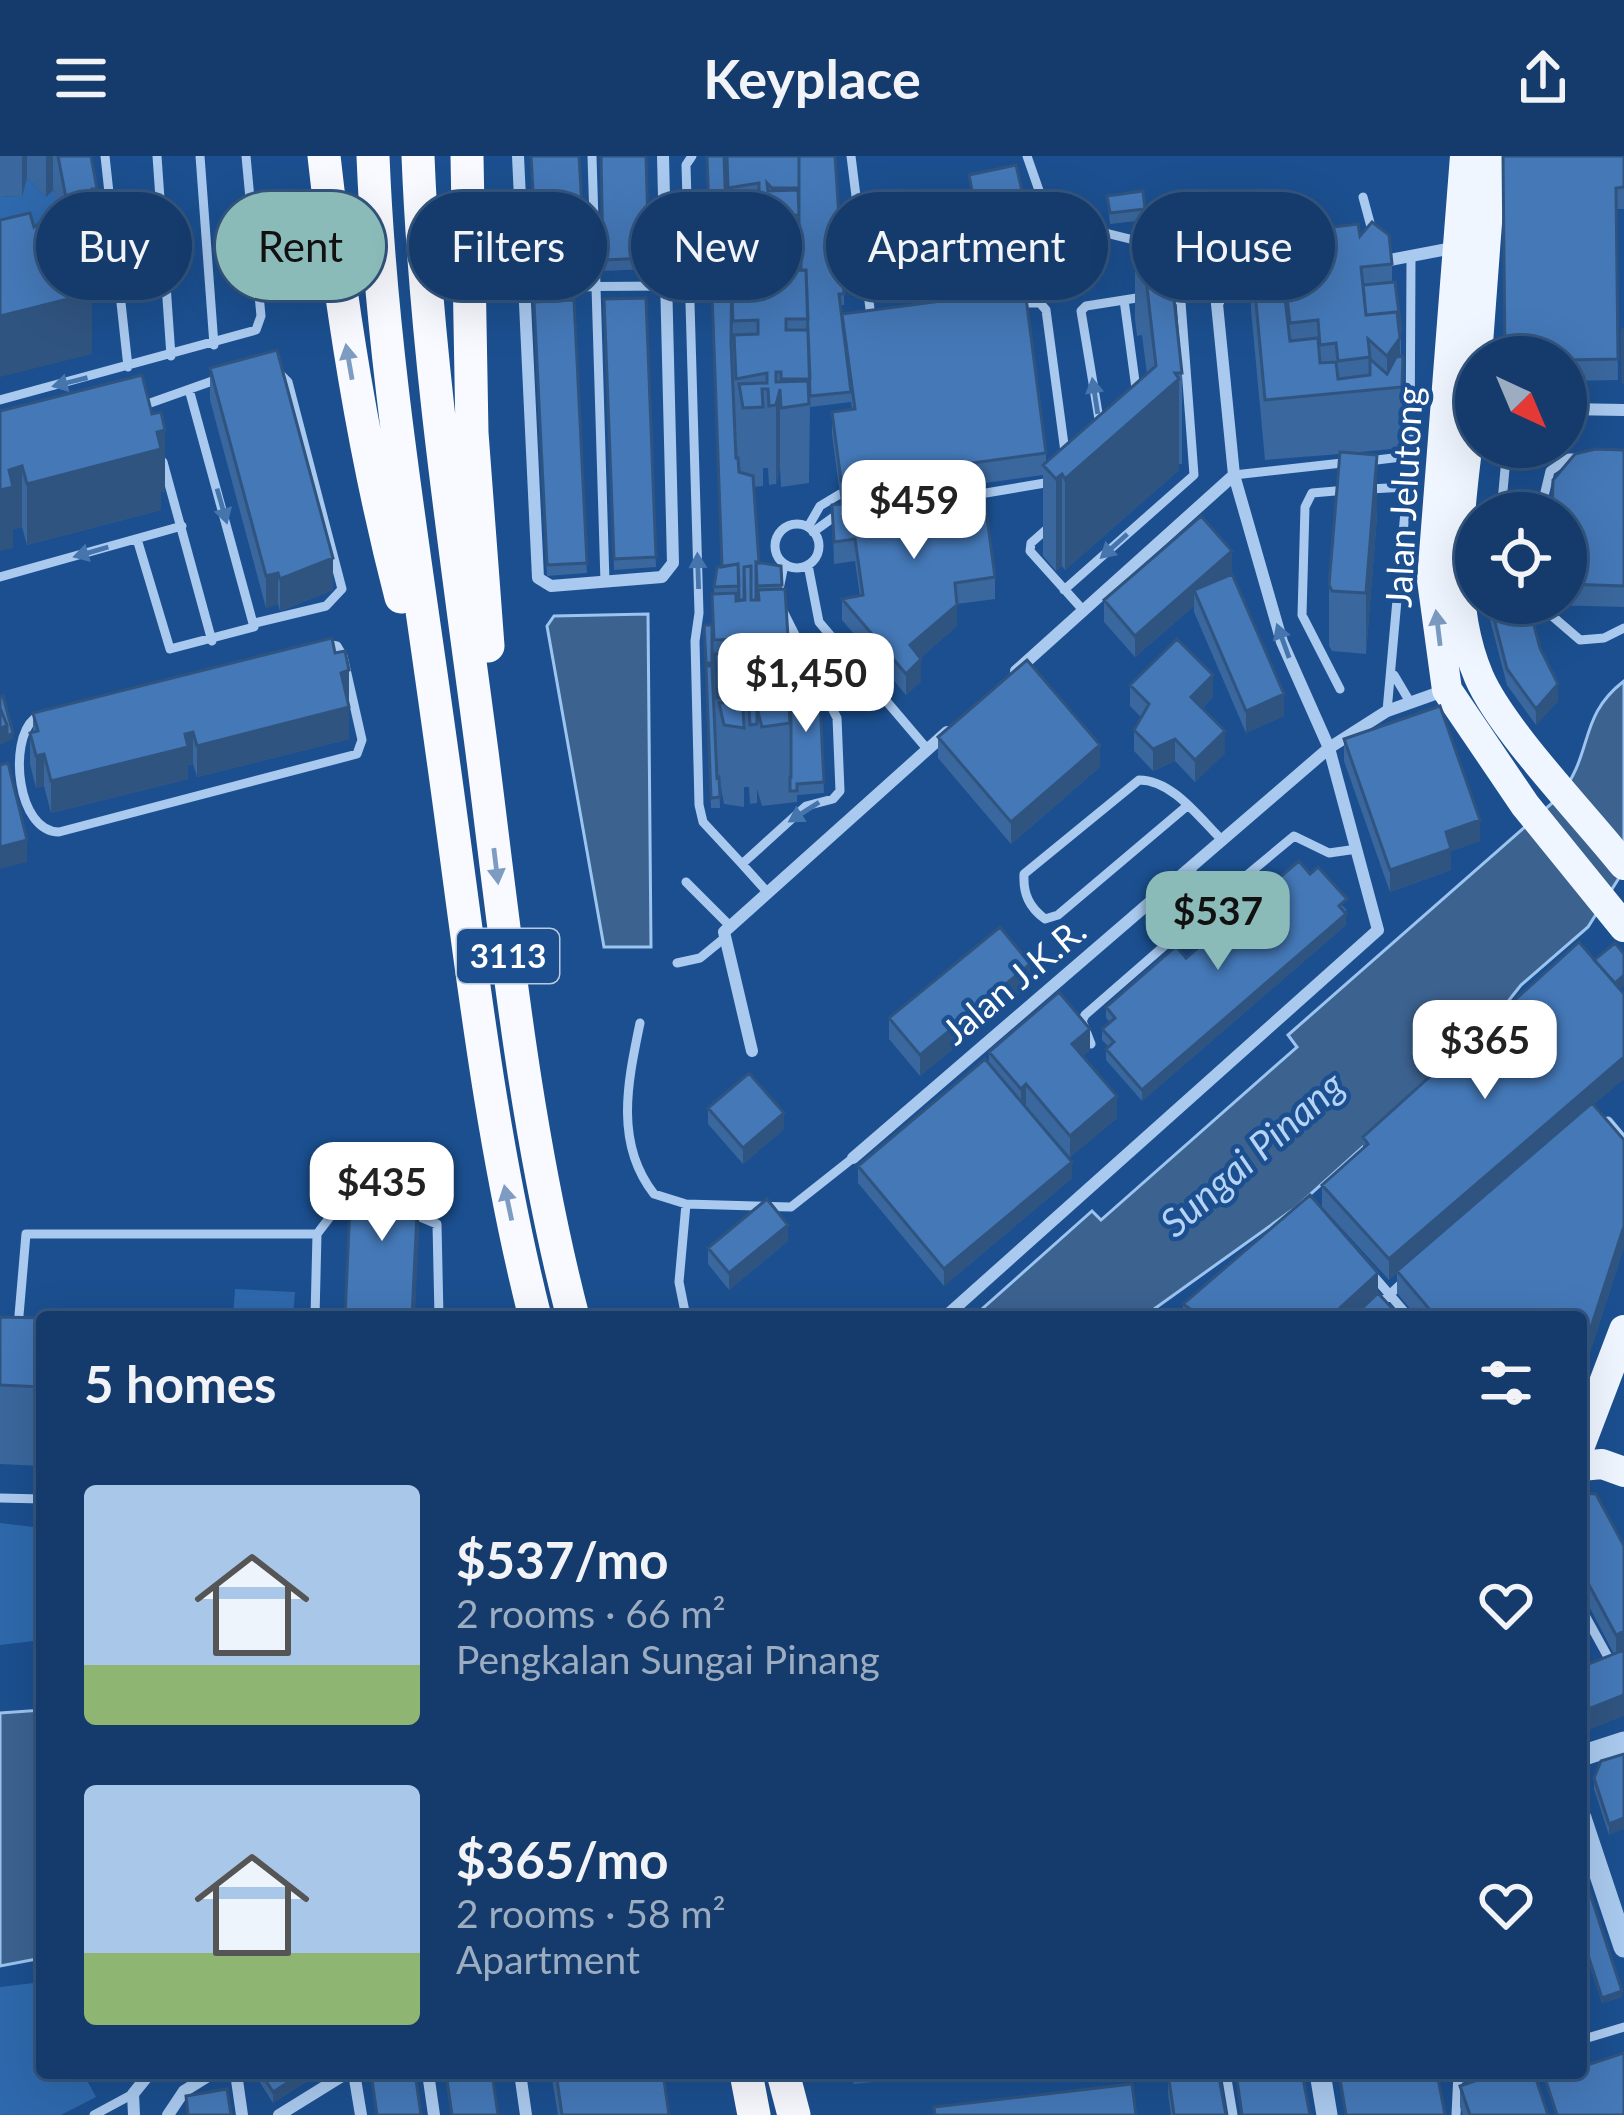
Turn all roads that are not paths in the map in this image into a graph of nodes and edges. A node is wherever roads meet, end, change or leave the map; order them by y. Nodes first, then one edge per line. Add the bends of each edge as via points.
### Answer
1 (105, 156) edge
2 (157, 156) edge
3 (200, 156) edge
4 (246, 156) edge
5 (324, 156) edge
6 (373, 156) edge
7 (418, 156) edge
8 (467, 156) edge
9 (518, 156) edge
10 (592, 156) edge
11 (663, 156) edge
12 (692, 156) edge
13 (851, 156) edge
14 (1027, 156) edge
15 (1465, 156) edge
16 (1492, 156) edge
17 (520, 192) edge
18 (592, 192) edge
19 (664, 192) edge
20 (1363, 197) dead end
21 (1132, 238) edge
22 (1457, 244) junction
23 (1411, 259) junction
24 (1381, 262) junction
25 (1358, 265) edge
26 (525, 300) edge
27 (593, 300) edge
28 (667, 300) edge
29 (1124, 300) junction
30 (1219, 300) edge
31 (1007, 305) edge
32 (879, 319) edge
33 (1479, 336) edge
34 (214, 345) junction
35 (171, 356) junction
36 (128, 367) junction
37 (260, 368) edge
38 (241, 373) edge
39 (190, 393) junction
40 (0, 400) edge
41 (146, 405) junction
42 (1587, 409) edge
43 (1624, 410) edge
44 (125, 411) edge
45 (1140, 415) edge
46 (152, 425) edge
47 (1100, 428) edge
48 (158, 446) edge
49 (1410, 456) junction
50 (1606, 459) edge
51 (1470, 468) edge
52 (1234, 476) junction
53 (1406, 487) junction
54 (1543, 492) edge
55 (840, 494) edge
56 (952, 498) edge
57 (859, 511) edge
58 (1062, 516) edge
59 (182, 526) junction
60 (811, 530) junction
61 (137, 539) junction
62 (784, 565) junction
63 (808, 565) junction
64 (0, 577) edge
65 (605, 581) junction
66 (1064, 590) junction
67 (1083, 610) junction
68 (255, 623) junction
69 (1561, 624) edge
70 (1624, 628) edge
71 (212, 641) junction
72 (1392, 664) junction
73 (997, 688) edge
74 (1340, 688) dead end
75 (1448, 690) junction
76 (1410, 702) junction
77 (1387, 711) junction
78 (962, 719) edge
79 (1329, 748) junction
80 (482, 750) junction
81 (928, 750) junction
82 (443, 756) junction
83 (18, 770) junction
84 (0, 775) edge
85 (1187, 806) junction
86 (1222, 841) junction
87 (1357, 849) junction
88 (742, 864) junction
89 (1624, 866) edge
90 (1190, 870) junction
91 (686, 882) dead end
92 (767, 893) junction
93 (1217, 900) junction
94 (730, 926) junction
95 (1623, 926) edge
96 (722, 940) junction
97 (677, 963) dead end
98 (640, 1023) dead end
99 (1091, 1044) edge
100 (752, 1051) dead end
101 (1596, 1116) edge
102 (1624, 1140) edge
103 (853, 1158) joint
104 (686, 1204) junction
105 (368, 1210) edge
106 (406, 1214) edge
107 (317, 1234) junction
108 (1361, 1263) edge
109 (1408, 1279) edge
110 (1390, 1294) junction
111 (315, 1311) edge
112 (439, 1311) edge
113 (534, 1311) edge
114 (572, 1311) edge
115 (685, 1311) edge
116 (952, 1311) edge
117 (1372, 1311) edge
118 (1404, 1311) edge
119 (1624, 1330) edge
120 (16, 1346) edge
121 (1587, 1427) edge
122 (1587, 1465) edge
123 (1624, 1472) edge
124 (0, 1498) edge
125 (36, 1499) edge
126 (1587, 1623) edge
127 (1608, 1662) junction
128 (1624, 1662) edge
129 (1598, 1670) edge
130 (1624, 1742) edge
131 (1587, 1754) edge
132 (1587, 1832) edge
133 (1616, 1899) edge
134 (1624, 1947) edge
135 (1624, 2027) edge
136 (1587, 2039) edge
137 (145, 2079) edge
138 (203, 2079) edge
139 (237, 2079) edge
140 (340, 2079) edge
141 (352, 2079) edge
142 (429, 2079) edge
143 (521, 2079) edge
144 (747, 2079) edge
145 (785, 2079) edge
146 (1227, 2079) edge
147 (1321, 2079) edge
148 (1458, 2079) edge
149 (134, 2094) junction
150 (94, 2115) edge
151 (134, 2115) edge
152 (168, 2115) edge
153 (242, 2115) edge
154 (279, 2115) edge
155 (361, 2115) edge
156 (434, 2115) edge
157 (526, 2115) edge
158 (754, 2115) edge
159 (794, 2115) edge
160 (1233, 2115) edge
161 (1328, 2115) edge
162 (1456, 2115) edge

1 - 36 lane
2 - 35 lane
3 - 34 lane
4 - 34 lane via 261,316 250,334
82 -> 5 highway via 370,478
6 - 82 highway, 3113 via 401,463
7 - 80 highway, 3113 via 441,455
8 - 80 highway via 472,433 489,662
9 - 17 street
10 - 18 lane
11 - 19 street
88 -> 12 lane via 703,822 698,805 686,165
13 - 32 lane via 867,311
14 - 21 lane via 1049,219
15 - 22 main road, Jalan Jelutong
16 - 33 main road
20 - 24 lane
22 - 23 street
75 -> 22 main road, Jalan Jelutong via 1432,580
23 - 24 street
23 - 49 lane
24 - 25 street
26 - 65 street via 538,578 551,586
27 - 65 lane
28 - 65 street via 673,563 662,577
29 - 45 lane
47 -> 29 lane via 1081,311
29 -> 66 lane via 1172,293 1181,302 1197,464
30 - 52 street
31 - 56 lane via 1035,302 1046,310 1065,466 1044,486
34 - 35 lane
35 - 36 lane
36 -> 40 lane
37 - 68 lane via 278,370 288,382 341,589 326,606
38 - 39 lane
39 - 41 lane
39 -> 68 lane
41 - 44 lane
41 - 46 lane
42 - 43 street
48 - 59 lane
49 - 52 lane
49 - 53 lane
50 - 54 lane via 1558,463
51 - 89 main road, Jalan Jelutong via 1460,606 1469,650 1493,703
52 - 67 street
79 -> 52 street via 1282,642
53 - 72 lane
53 - 74 lane via 1321,491 1307,500 1302,615
55 - 60 lane via 820,506
57 - 60 lane
58 - 66 lane via 1030,548
59 - 61 lane
59 - 71 lane
60 - 62 lane via 793,525 780,532 776,553
60 - 63 lane via 819,546
61 -> 64 lane
61 - 71 lane via 167,646
62 - 63 lane
62 -> 88 lane via 779,589 789,628 837,718 840,791 806,806
63 - 81 lane via 819,622
66 - 67 lane
67 - 73 street
68 - 71 lane
69 - 70 lane via 1580,640
72 - 76 lane
72 - 77 lane
75 - 76 street, Jalan J.K.R.
75 - 95 main road, Jalan Jelutong via 1525,805
76 - 77 street, Jalan J.K.R.
77 - 79 street, Jalan J.K.R.
78 - 81 street
79 - 86 street, Jalan J.K.R.
79 - 87 street
80 -> 114 highway, 3113 via 537,1162
81 - 92 street
113 -> 82 highway, 3113 via 495,1142
83 - 83 lane via 34,719 326,644 343,656 362,740 347,759 59,832 32,820
83 - 84 lane
85 - 85 lane via 1163,784 1139,779 1024,874 1033,910 1045,919 1058,915
85 - 86 lane
86 - 90 street, Jalan J.K.R.
87 - 93 lane via 1329,853 1294,836
87 - 116 street via 1379,922 1374,939
88 - 92 lane
90 - 93 lane
90 - 103 street, Jalan J.K.R.
91 - 94 lane
92 - 94 street
93 - 99 lane via 1085,1015
94 - 96 street
96 - 97 lane via 700,958
96 - 100 street
98 - 104 lane via 626,1090 628,1137 654,1194
101 - 102 lane
103 - 104 lane, Jalan J.K.R. via 800,1204
104 - 115 lane via 679,1282
105 - 107 lane via 333,1213
106 - 112 lane via 437,1224
107 - 111 lane
107 - 120 lane via 26,1234
108 - 110 lane
109 - 110 lane
110 - 117 lane
110 - 118 lane
119 - 121 main road
122 - 123 main road
124 - 125 lane
126 - 127 lane
127 - 128 lane
127 - 129 lane
130 - 131 street
132 - 133 street
133 - 134 street
135 - 136 lane
137 - 149 street
138 - 152 street
139 - 153 street
140 - 154 street
141 - 155 street
142 - 156 street
143 - 157 street
144 - 158 highway
145 - 159 highway
146 - 160 lane
147 - 161 street
148 - 162 lane
149 - 150 lane
149 - 151 street

